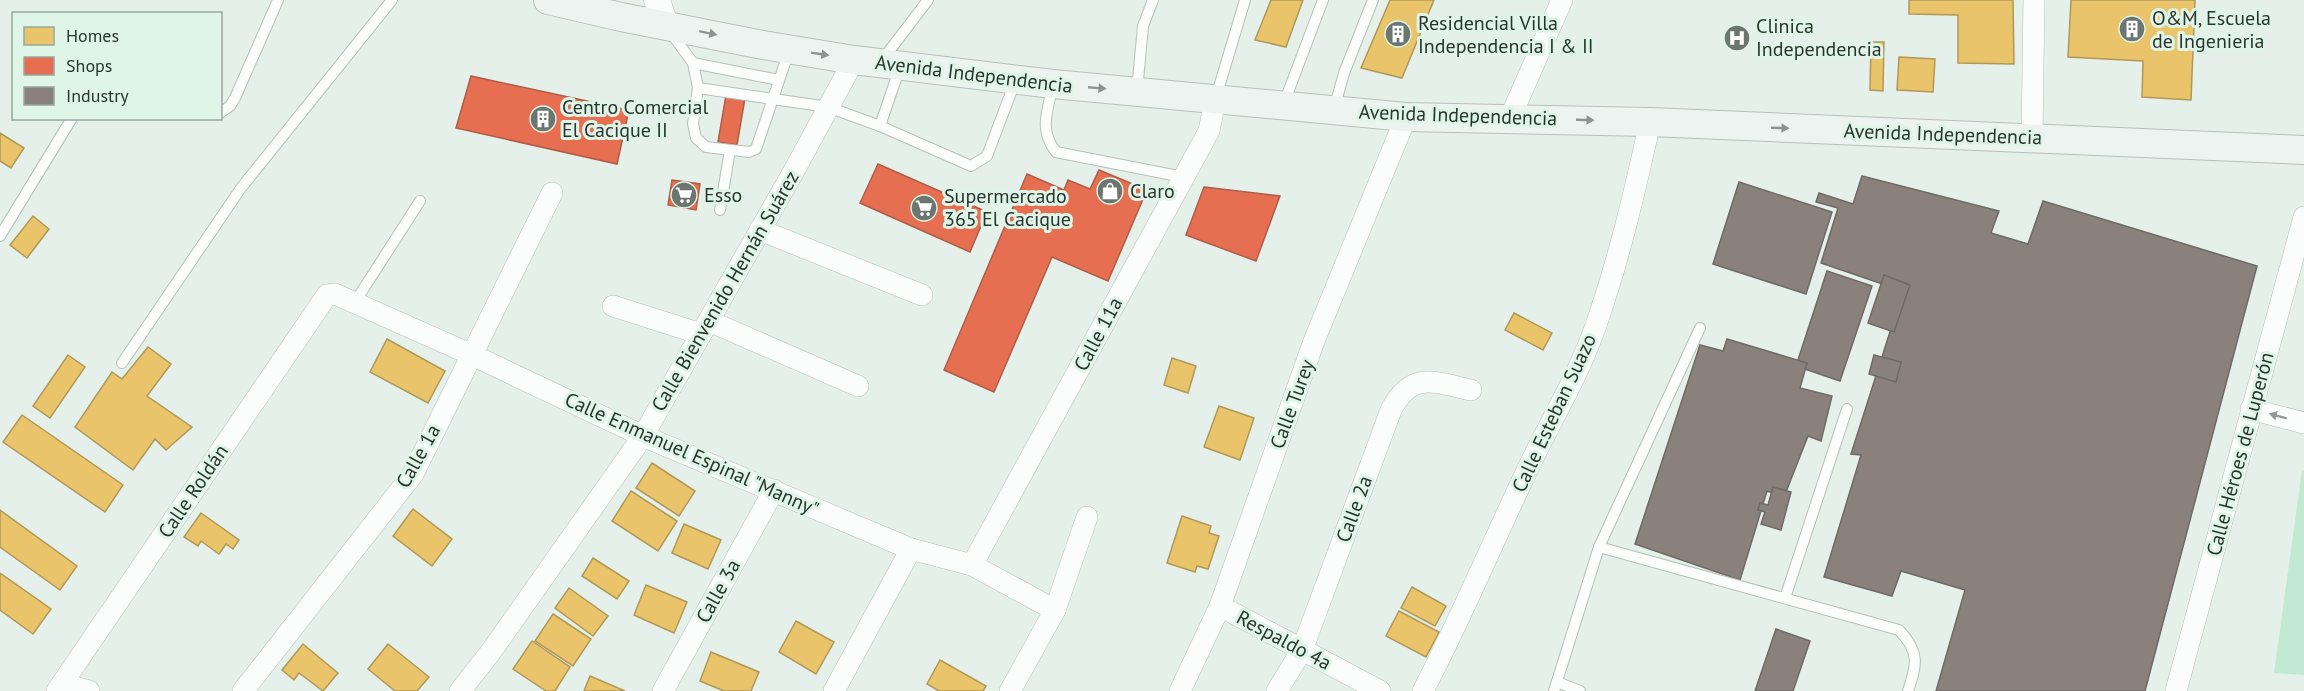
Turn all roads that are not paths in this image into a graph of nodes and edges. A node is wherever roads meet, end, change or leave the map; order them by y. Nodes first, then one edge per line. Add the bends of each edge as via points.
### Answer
1 (278, 0) edge
2 (392, 0) edge
3 (548, 0) edge
4 (928, 0) edge
5 (1153, 0) edge
6 (1245, 0) edge
7 (1323, 0) edge
8 (1373, 0) edge
9 (1562, 0) edge
10 (2034, 0) edge
11 (620, 8) edge
12 (661, 13) edge
13 (790, 49) junction
14 (693, 63) junction
15 (878, 63) junction
16 (1016, 78) junction
17 (779, 80) junction
18 (1053, 84) junction
19 (699, 88) junction
20 (1137, 92) junction
21 (773, 99) junction
22 (1215, 100) junction
23 (1283, 106) junction
24 (828, 107) junction
25 (1334, 109) junction
26 (222, 111) edge
27 (1406, 117) junction
28 (1510, 118) junction
29 (71, 120) edge
30 (1650, 122) junction
31 (880, 126) junction
32 (2032, 138) junction
33 (730, 150) junction
34 (2304, 150) edge
35 (1183, 177) junction
36 (552, 193) dead end
37 (420, 201) dead end
38 (720, 210) dead end
39 (2304, 217) edge
40 (760, 230) junction
41 (0, 236) edge
42 (331, 294) joint
43 (922, 295) dead end
44 (355, 302) junction
45 (613, 306) dead end
46 (705, 328) junction
47 (1700, 328) dead end
48 (470, 354) junction
49 (122, 363) dead end
50 (858, 386) dead end
51 (1471, 390) dead end
52 (1847, 409) dead end
53 (2251, 409) junction
54 (2304, 423) edge
55 (643, 436) junction
56 (774, 490) junction
57 (1087, 517) dead end
58 (1599, 547) junction
59 (911, 549) junction
60 (972, 565) junction
61 (1785, 598) junction
62 (1220, 606) junction
63 (1055, 610) junction
64 (1302, 650) junction
65 (1556, 687) edge
66 (59, 688) edge
67 (89, 691) edge
68 (243, 691) edge
69 (460, 691) edge
70 (663, 691) edge
71 (834, 691) edge
72 (1010, 691) edge
73 (1180, 691) edge
74 (1276, 691) edge
75 (1380, 691) edge
76 (1423, 691) edge
77 (1580, 691) edge
78 (1908, 691) edge
79 (2176, 691) edge

1 - 26 lane via 235,98
2 - 49 lane via 241,188
3 - 11 main road, Avenida Independencia
4 - 15 lane
5 - 20 lane via 1143,26
6 - 22 lane
7 - 23 lane
8 - 25 lane
9 - 28 street
10 - 32 street
11 - 12 main road, Avenida Independencia
12 -> 13 main road, Avenida Independencia
12 - 14 lane
13 -> 15 main road, Avenida Independencia
13 - 17 lane
14 - 17 lane
14 - 19 lane
15 - 16 main road, Avenida Independencia
15 - 24 street, Calle Bienvenido Hernán Suárez
15 - 31 lane
16 - 18 main road, Avenida Independencia
16 - 31 lane via 987,156 971,166
17 - 21 lane
18 -> 20 main road, Avenida Independencia
18 - 35 lane via 1044,129 1056,152
19 - 21 lane
19 - 33 lane via 693,124 696,138 706,147
20 - 22 main road, Avenida Independencia
21 - 24 lane
21 - 33 lane via 756,149
22 - 23 main road, Avenida Independencia
22 - 35 street, Calle 11a via 1209,131
23 - 25 main road, Avenida Independencia
24 - 31 lane
24 - 40 street, Calle Bienvenido Hernán Suárez
25 - 27 main road, Avenida Independencia
27 - 28 main road, Avenida Independencia
27 - 62 street, Calle Turey via 1314,341
28 -> 30 main road, Avenida Independencia
29 - 41 lane
30 -> 32 main road, Avenida Independencia
30 - 76 street, Calle Esteban Suazo via 1619,251 1596,326 1573,383
32 - 34 main road, Avenida Independencia
33 - 38 lane
35 - 60 street, Calle 11a
36 - 48 street, Calle 1a
37 - 44 lane
39 - 53 street, Calle Héroes de Luperón
40 - 43 street
40 - 46 street, Calle Bienvenido Hernán Suárez
42 - 44 street, Calle Enmanuel Espinal "Manny"
42 - 66 street, Calle Roldán
44 - 48 street, Calle Enmanuel Espinal "Manny"
45 - 46 street
46 - 50 street
46 - 55 street, Calle Bienvenido Hernán Suárez
47 - 58 lane
48 - 55 street, Calle Enmanuel Espinal "Manny"
48 - 68 street, Calle 1a via 413,474
51 - 64 street, Calle 2a via 1426,381 1406,388 1397,398
52 - 61 lane
54 -> 53 street
53 - 79 street, Calle Héroes de Luperón
55 - 56 street, Calle Enmanuel Espinal "Manny"
55 - 69 street, Calle Bienvenido Hernán Suárez
56 - 59 street, Calle Enmanuel Espinal "Manny"
56 - 70 street, Calle 3a
57 - 63 street
58 - 61 lane
58 - 65 lane
59 - 60 street, Calle Enmanuel Espinal "Manny"
59 - 71 street
60 - 63 street, Calle Enmanuel Espinal "Manny"
61 - 78 lane via 1899,630 1910,642 1916,659
62 - 64 street, Respaldo 4a
62 - 73 street, Calle Turey
63 - 72 street
64 - 74 street, Calle 2a
64 - 75 street, Respaldo 4a
65 - 77 lane
66 - 67 street

